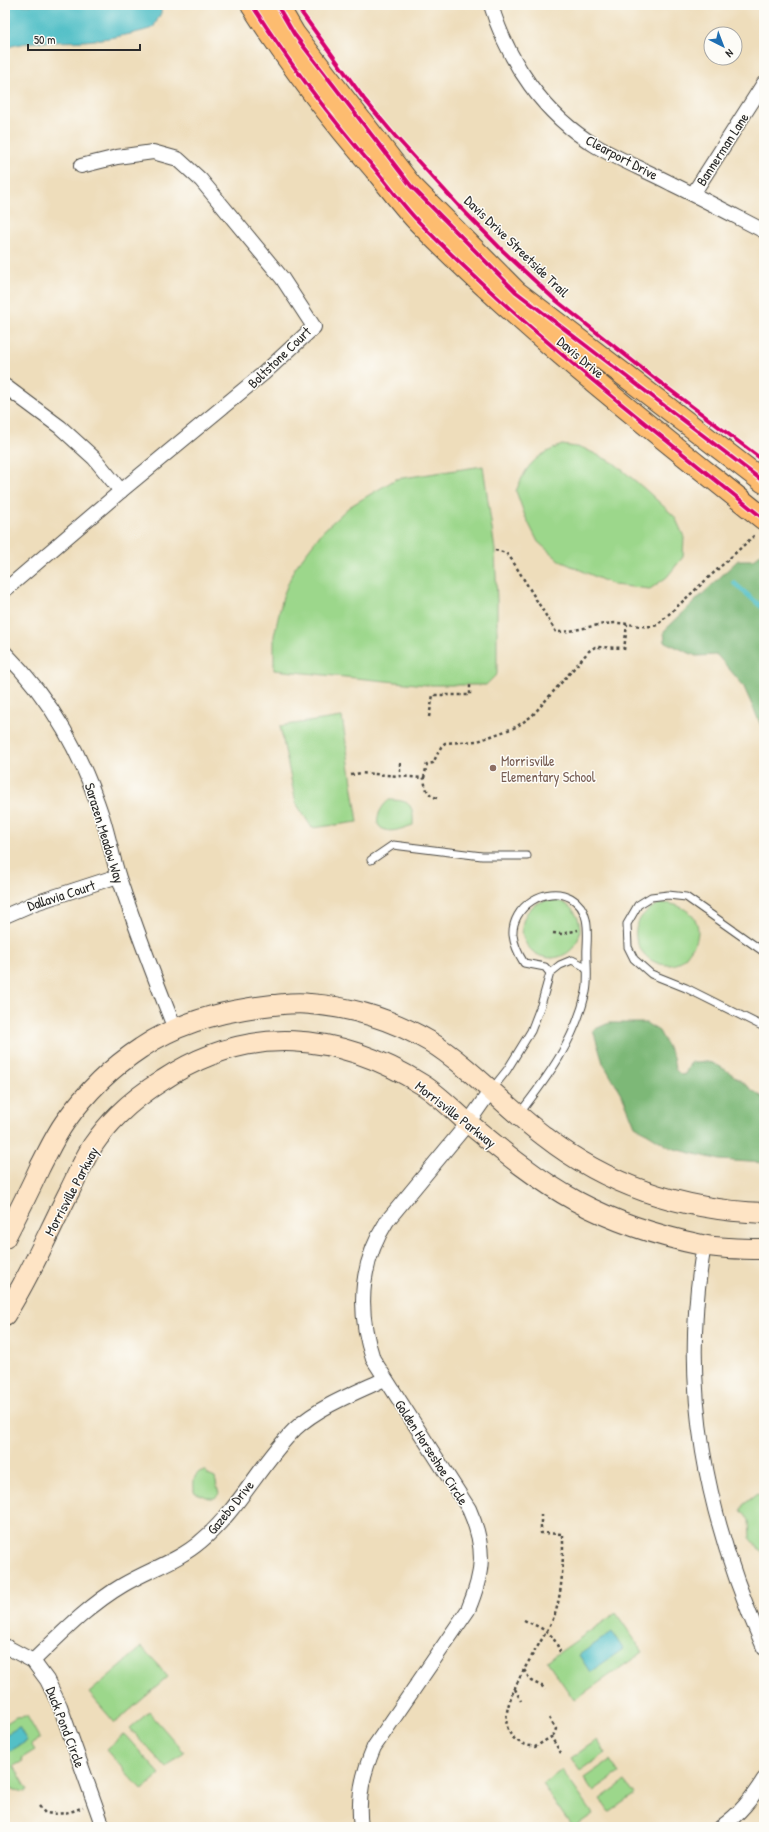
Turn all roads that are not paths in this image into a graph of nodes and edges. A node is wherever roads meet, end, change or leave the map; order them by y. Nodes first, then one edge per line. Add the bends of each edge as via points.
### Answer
1 (252, 5) edge
2 (277, 5) edge
3 (491, 5) edge
4 (764, 83) edge
5 (82, 166) dead end
6 (693, 194) junction
7 (764, 231) edge
8 (5, 386) edge
9 (764, 482) edge
10 (121, 491) junction
11 (762, 524) edge
12 (5, 590) edge
13 (5, 654) edge
14 (527, 856) dead end
15 (371, 860) dead end
16 (118, 876) junction
17 (5, 916) edge
18 (764, 952) edge
19 (586, 969) junction
20 (550, 972) junction
21 (764, 1027) edge
22 (175, 1029) junction
23 (491, 1090) junction
24 (519, 1114) junction
25 (468, 1123) junction
26 (764, 1213) edge
27 (5, 1238) edge
28 (704, 1245) junction
29 (764, 1249) edge
30 (5, 1315) edge
31 (385, 1379) junction
32 (5, 1646) edge
33 (764, 1648) edge
34 (32, 1660) junction
35 (764, 1779) edge
36 (103, 1827) edge
37 (361, 1827) edge
38 (721, 1827) edge

1 - 11 main road, Davis Drive via 277,45 315,95 416,218 543,340
2 - 9 main road, Davis Drive via 294,34 411,186 516,292
3 - 6 street, Clearport Drive via 517,67 530,86 561,119 596,146
4 - 6 street, Bannerman Lane
5 - 10 street, Boltstone Court via 117,157 153,152 178,159 201,180 277,272 314,327 264,373
6 - 7 street, Clearport Drive
8 - 10 street via 60,427 94,458
10 - 12 street, Boltstone Court
13 - 16 street, Sarazen Meadow Way via 22,670 50,706 78,754 103,820
14 - 15 lane via 482,856 393,845
16 - 17 street, Dallavia Court via 35,903
16 - 22 street, Sarazen Meadow Way via 149,967
18 - 21 lane via 686,897 651,897 638,905 627,924 628,947 634,959 651,974 686,988
19 - 20 lane via 572,960
19 - 20 lane via 588,928 585,915 580,905 571,898 554,893 541,895 522,909 513,934 524,963 545,967
19 - 24 lane via 586,991 570,1039 554,1068
20 - 23 lane via 531,1031 507,1070
22 - 23 main road via 213,1015 251,1008 308,1003 343,1009 376,1017 428,1041 451,1056
22 - 27 main road via 142,1047 116,1067 84,1099 49,1150
23 - 24 main road
23 - 25 street, Golden Horseshoe Circle
24 - 26 main road via 543,1136 590,1168 620,1183 698,1206
25 - 28 main road, Morrisville Parkway via 545,1182 575,1200 612,1218 650,1232
25 - 30 main road, Morrisville Parkway via 425,1086 385,1065 321,1043 293,1040 249,1043 219,1052 179,1069 147,1090 119,1114 93,1145
25 - 31 street, Golden Horseshoe Circle via 386,1221 366,1266 362,1294 363,1321 373,1359
28 - 29 main road, Morrisville Parkway
28 - 33 street via 696,1306 694,1368 699,1429 715,1512 738,1586
31 - 34 street, Gazebo Drive via 331,1404 297,1428 278,1447 216,1528 199,1544 96,1602
31 - 37 street, Golden Horseshoe Circle via 469,1509 477,1527 482,1563 468,1610 374,1747 367,1764 360,1796
32 - 34 street, Duck Pond Circle
34 - 36 street, Duck Pond Circle via 47,1680 60,1706
35 - 38 street via 749,1802 733,1819

